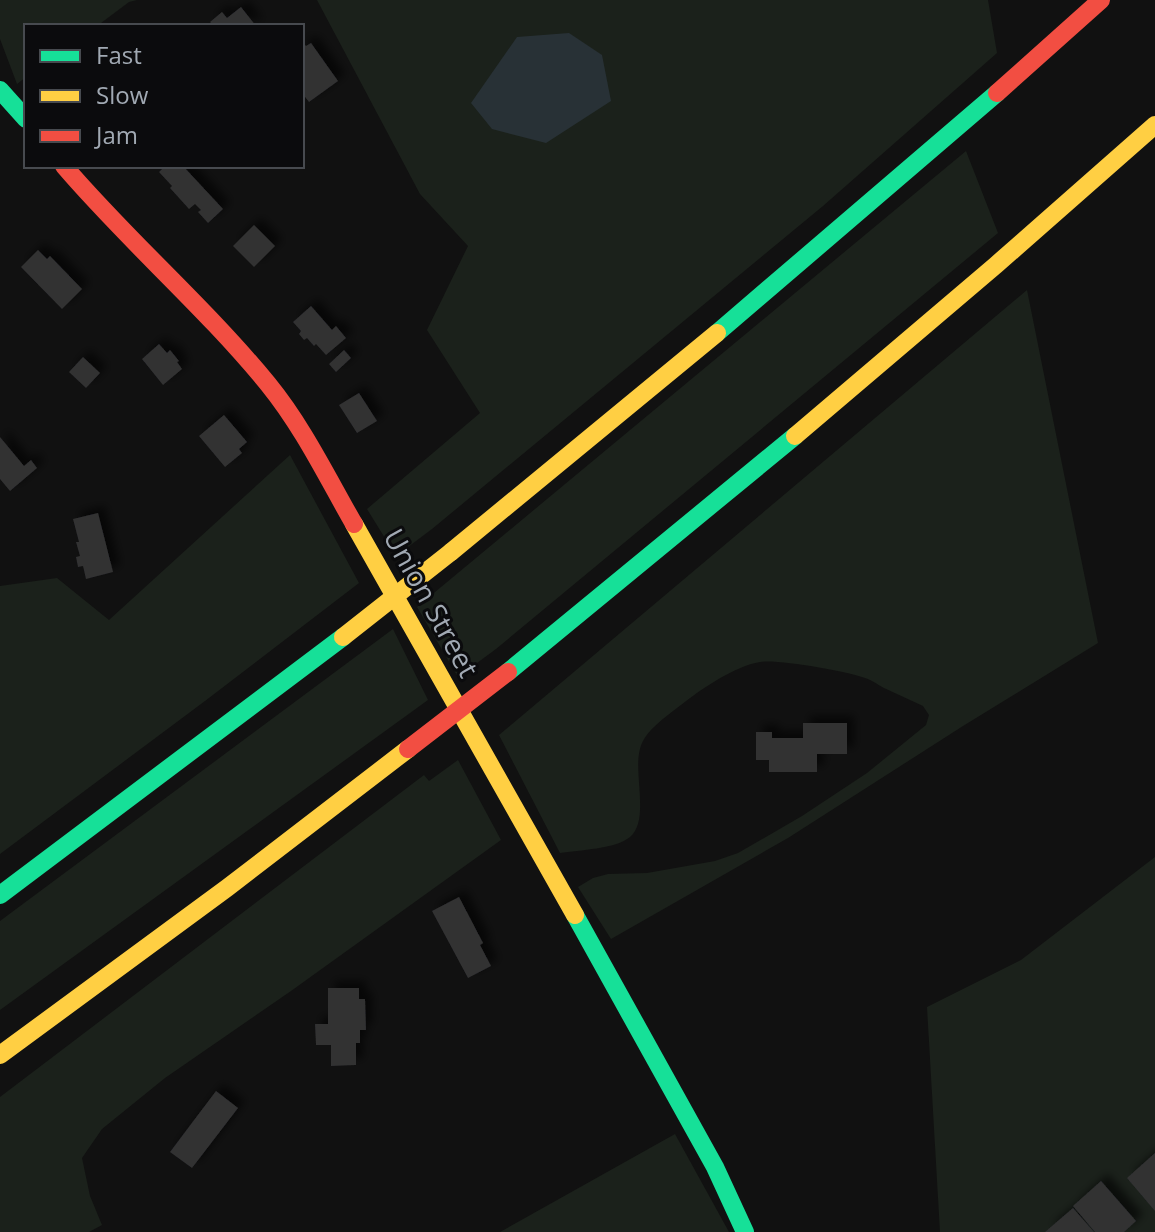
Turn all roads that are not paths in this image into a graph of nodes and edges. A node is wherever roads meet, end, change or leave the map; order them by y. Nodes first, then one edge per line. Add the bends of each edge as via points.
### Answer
1 (1101, 0) edge
2 (0, 90) edge
3 (24, 117) edge
4 (1155, 125) edge
5 (66, 168) edge
6 (0, 895) edge
7 (0, 1055) edge
8 (745, 1232) edge

1 - 6 main road, bridge via 753,303 451,552
2 - 3 main road
4 - 7 main road, bridge via 869,375 508,672
5 - 8 main road, Union Street via 230,338 295,420 686,1113

